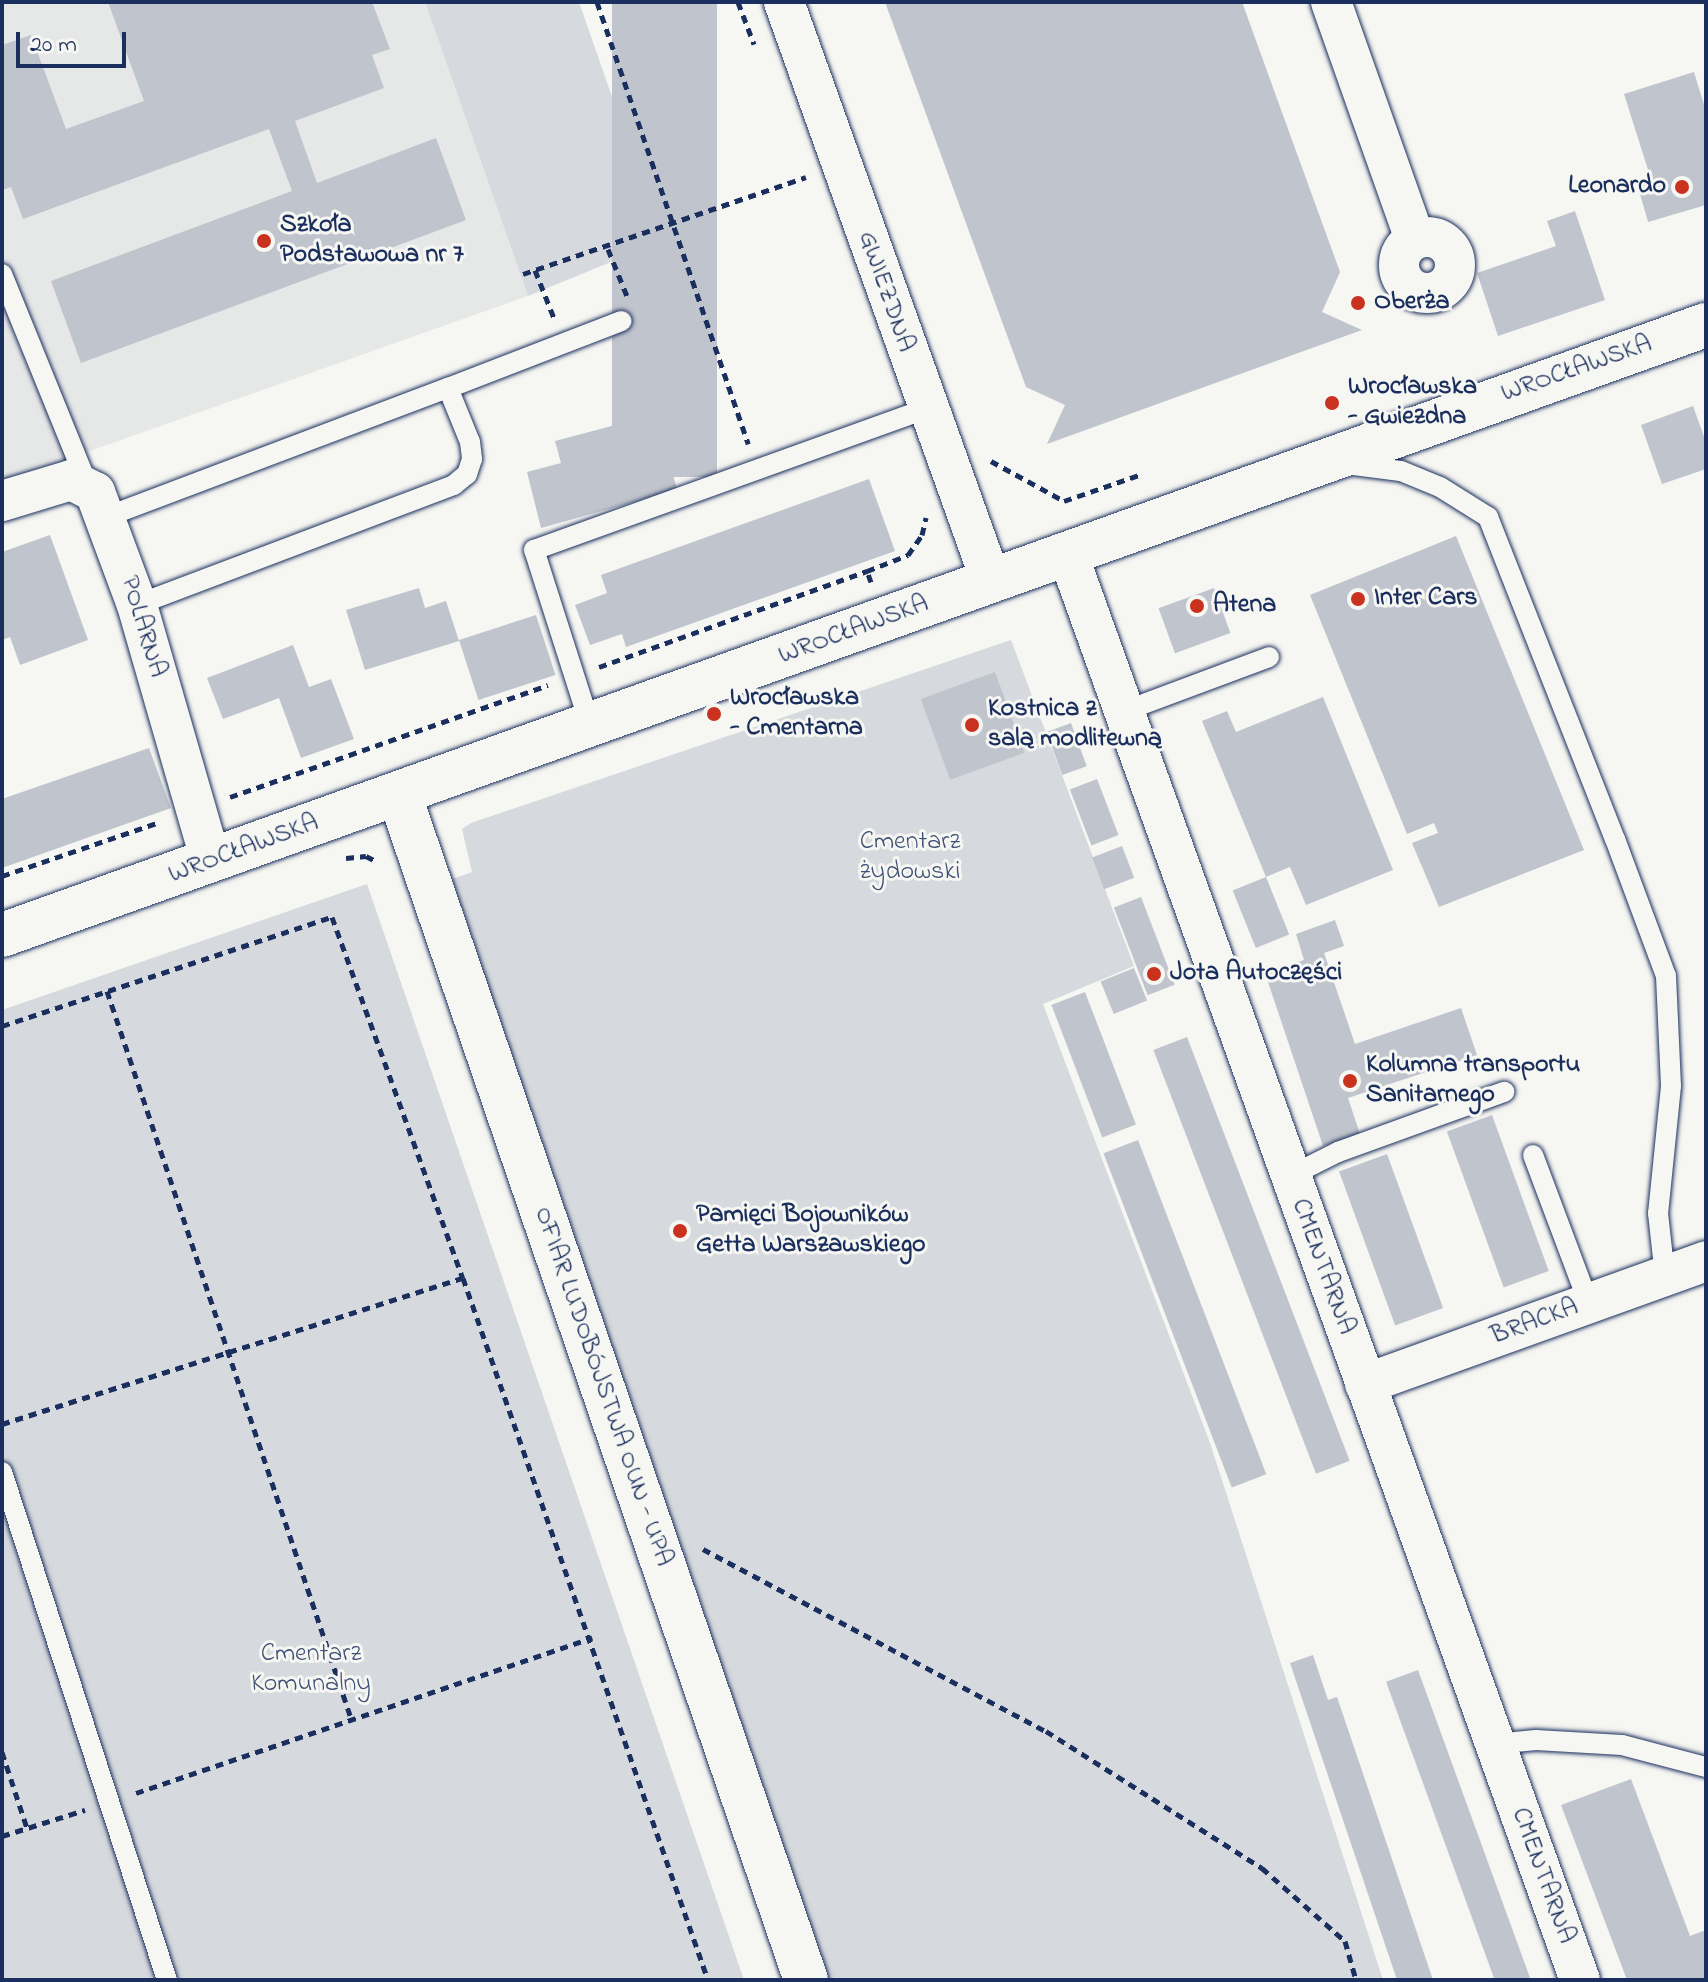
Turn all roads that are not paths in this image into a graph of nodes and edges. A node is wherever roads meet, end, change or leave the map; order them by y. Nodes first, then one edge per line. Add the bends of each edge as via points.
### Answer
1 (784, 2) edge
2 (1331, 2) edge
3 (1415, 239) dead end
4 (2, 274) edge
5 (622, 321) road end
6 (1706, 325) edge
7 (448, 388) junction
8 (925, 409) junction
9 (1322, 460) junction
10 (87, 483) junction
11 (2, 501) edge
12 (106, 517) junction
13 (1067, 552) junction
14 (991, 581) junction
15 (137, 605) junction
16 (1269, 657) dead end
17 (1122, 712) junction
18 (590, 725) junction
19 (399, 794) junction
20 (211, 861) junction
21 (2, 935) edge
22 (1504, 1092) dead end
23 (1533, 1155) dead end
24 (1290, 1176) junction
25 (1706, 1261) edge
26 (1665, 1276) junction
27 (1589, 1304) junction
28 (1365, 1384) junction
29 (2, 1472) edge
30 (1494, 1744) junction
31 (1706, 1767) edge
32 (167, 1980) edge
33 (806, 1980) edge
34 (1580, 1980) edge

1 - 8 street, GWIEZDNA
2 - 3 street
4 - 10 lane
5 - 7 lane
6 - 9 main road, WROCŁAWSKA
7 - 12 lane
7 - 15 lane via 472,459 467,474 454,485
8 - 14 street, GWIEZDNA
8 - 18 lane via 534,550
9 - 13 main road, WROCŁAWSKA
9 - 26 lane via 1401,471 1450,492 1488,517 1666,976 1671,1086 1658,1213
10 - 11 street via 53,482
10 - 12 street, POLARNA
12 - 15 street, POLARNA
13 - 14 main road, WROCŁAWSKA
13 - 17 street, CMENTARNA
14 - 18 main road, WROCŁAWSKA
15 - 20 street, POLARNA
16 - 17 lane
17 - 24 street, CMENTARNA
18 - 19 main road, WROCŁAWSKA
19 - 20 main road, WROCŁAWSKA
19 - 33 main road, OFIAR LUDOBÓJSTWA OUN - UPA
20 - 21 main road, WROCŁAWSKA
22 - 24 lane via 1338,1152
23 - 27 lane
24 - 28 street, CMENTARNA
25 - 26 street, BRACKA
26 - 27 street, BRACKA
27 - 28 street, BRACKA
28 - 30 street, CMENTARNA
29 - 32 lane
30 - 31 lane via 1536,1740 1622,1745
30 - 34 street, CMENTARNA

